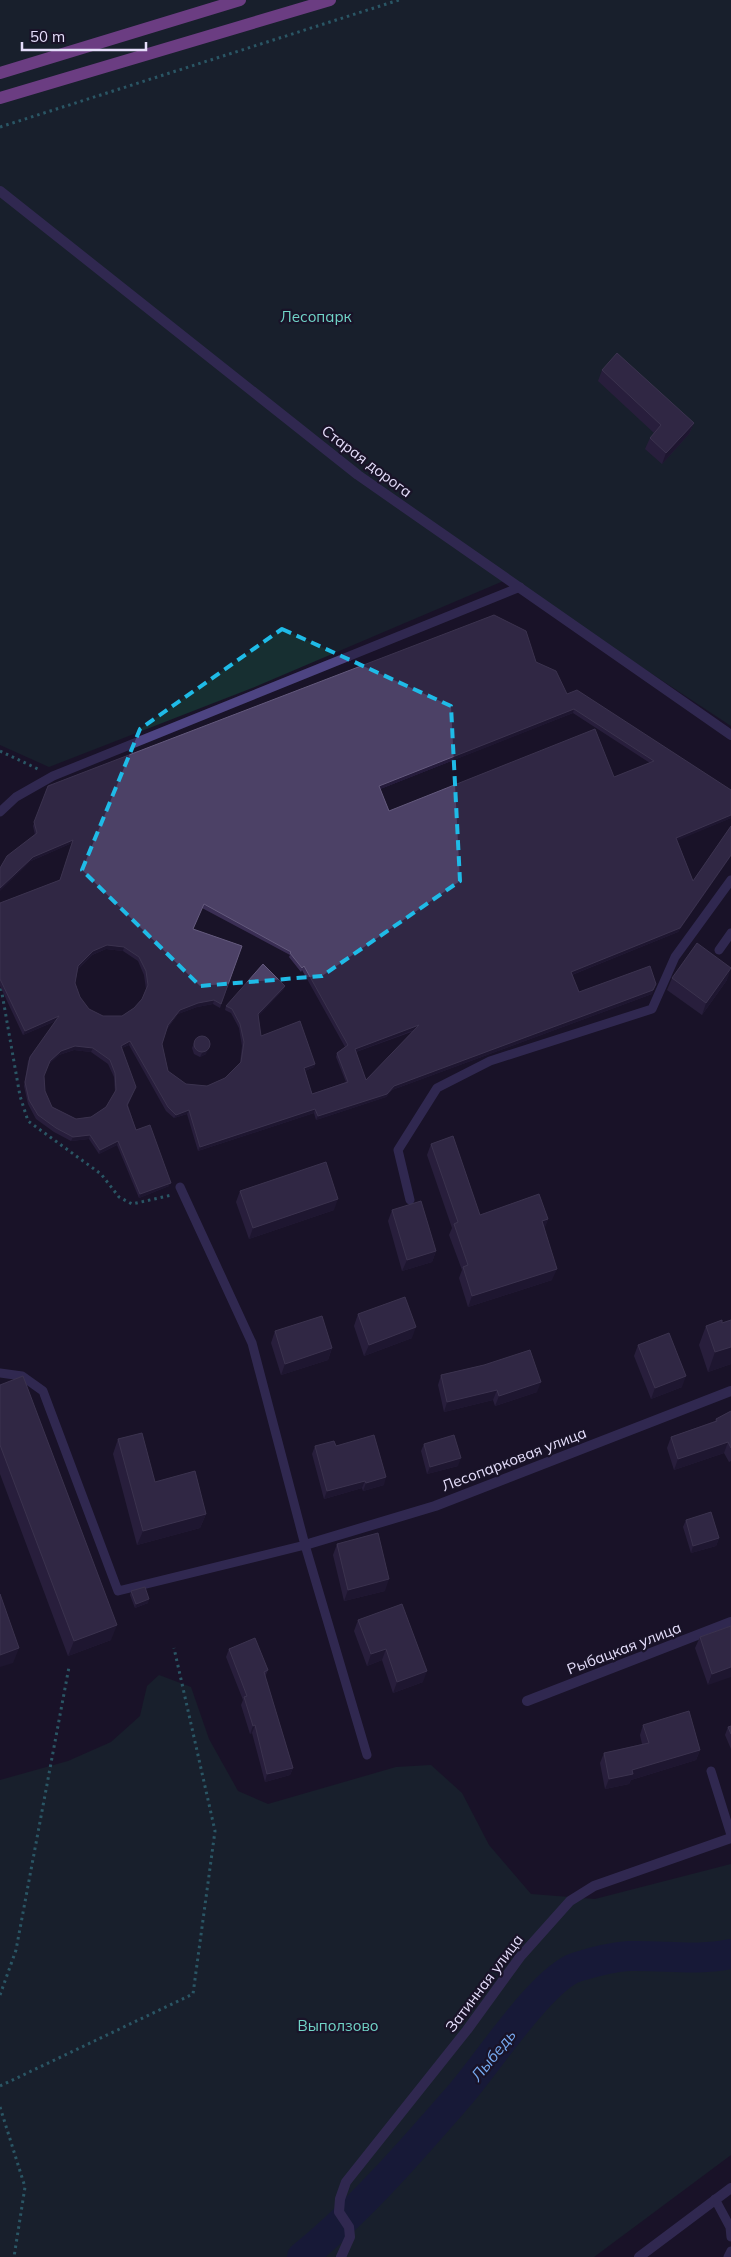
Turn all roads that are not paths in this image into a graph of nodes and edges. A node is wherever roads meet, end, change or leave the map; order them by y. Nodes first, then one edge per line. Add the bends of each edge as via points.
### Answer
1 (240, 0) edge
2 (330, 0) edge
3 (0, 73) edge
4 (0, 98) edge
5 (0, 191) edge
6 (520, 587) junction
7 (731, 735) edge
8 (0, 812) edge
9 (731, 880) edge
10 (731, 933) edge
11 (719, 950) dead end
12 (181, 1190) road end
13 (410, 1200) dead end
14 (0, 1373) edge
15 (731, 1392) edge
16 (305, 1545) junction
17 (731, 1622) edge
18 (527, 1702) dead end
19 (368, 1755) dead end
20 (711, 1771) dead end
21 (731, 1836) edge
22 (731, 2188) edge
23 (715, 2199) junction
24 (731, 2237) edge
25 (731, 2251) edge
26 (341, 2257) edge
27 (639, 2257) edge
28 (728, 2257) edge

1 - 3 main road
2 - 4 main road
5 - 6 street, Старая дорога via 358,475
6 - 7 street, Старая дорога
6 - 8 lane via 53,776 16,797
9 - 13 lane via 675,956 652,1009 490,1061 437,1088 398,1150
10 - 11 lane
12 - 16 lane via 252,1343
14 - 16 lane via 22,1376 42,1391 118,1591
15 - 16 street, Лесопарковая улица via 434,1506
16 - 19 lane
17 - 18 street, Рыбацкая улица
20 - 21 lane
21 - 26 street, Затинная улица via 594,1886 570,1901 520,1957 467,2030 346,2182 339,2212 349,2227 350,2237
22 - 23 street
23 - 24 lane via 730,2227
23 - 27 street
25 - 28 lane

